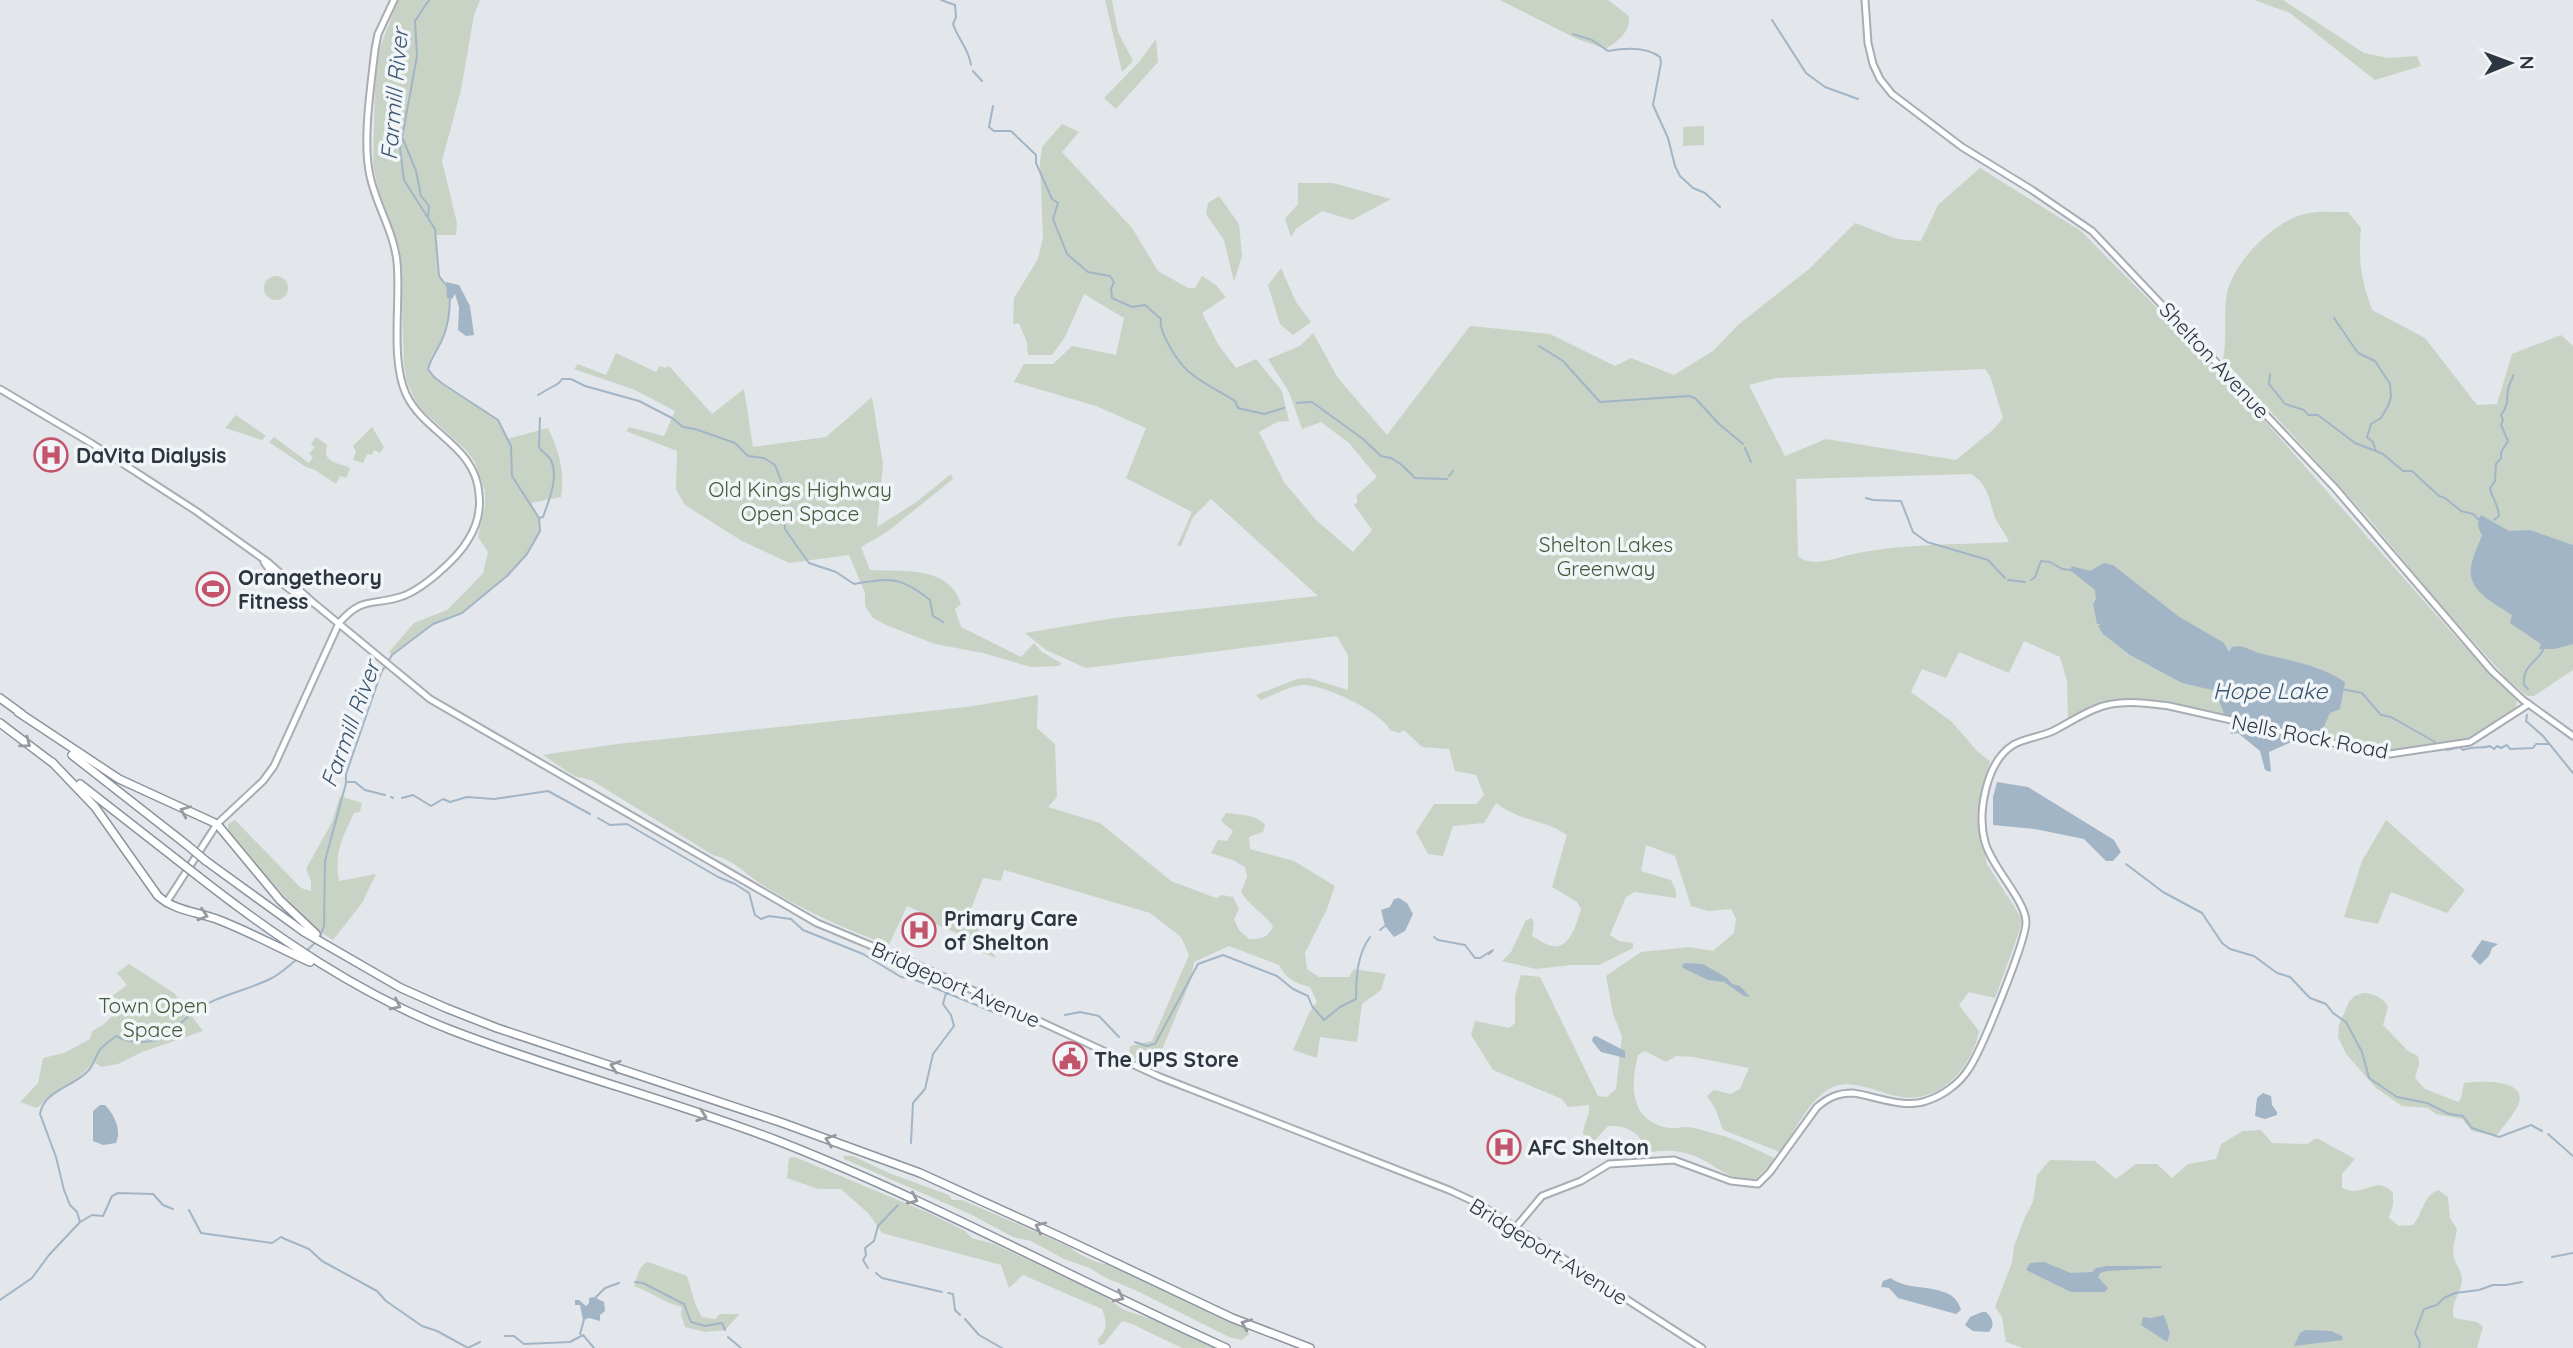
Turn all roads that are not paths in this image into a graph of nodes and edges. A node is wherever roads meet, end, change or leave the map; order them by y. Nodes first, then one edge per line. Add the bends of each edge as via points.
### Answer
1 (394, 0) edge
2 (1865, 0) edge
3 (0, 389) edge
4 (339, 623) junction
5 (0, 698) edge
6 (2529, 704) junction
7 (18, 712) junction
8 (0, 723) edge
9 (2573, 736) edge
10 (52, 762) junction
11 (217, 824) junction
12 (166, 903) junction
13 (306, 930) junction
14 (336, 973) junction
15 (1516, 1227) junction
16 (1226, 1348) edge
17 (1310, 1348) edge
18 (1702, 1348) edge

1 - 4 main road via 375,49 367,152 372,188 396,255 400,375 417,410 467,460 477,481 479,513 465,545 417,590 360,604
2 - 6 main road, Shelton Avenue via 1874,64 1892,94 1962,147 2092,231 2336,488 2476,653
3 - 4 main road, Bridgeport Avenue via 220,527 302,598
4 - 11 main road via 278,760 263,781
4 - 15 main road, Bridgeport Avenue via 430,699 817,923 1160,1077 1448,1190
5 - 7 highway
6 - 9 main road, Shelton Avenue
6 - 15 main road, Nells Rock Road via 2470,742 2390,754 2147,703 2097,708 2014,745 1988,778 1983,834 1990,856 2024,914 2025,926 1982,1044 1959,1081 1915,1104 1853,1093 1826,1099 1758,1184 1731,1181 1682,1161 1609,1164 1542,1196
11 -> 7 highway via 119,779
7 - 13 highway, bridge via 206,860
8 -> 10 highway
10 - 12 highway via 88,797
10 - 14 highway, bridge via 199,877
11 - 12 main road
11 - 13 highway
12 -> 14 highway via 219,920
17 -> 13 highway via 1233,1318 920,1173 497,1028 401,988
14 -> 16 highway via 451,1030 792,1147
15 - 18 main road, Bridgeport Avenue

